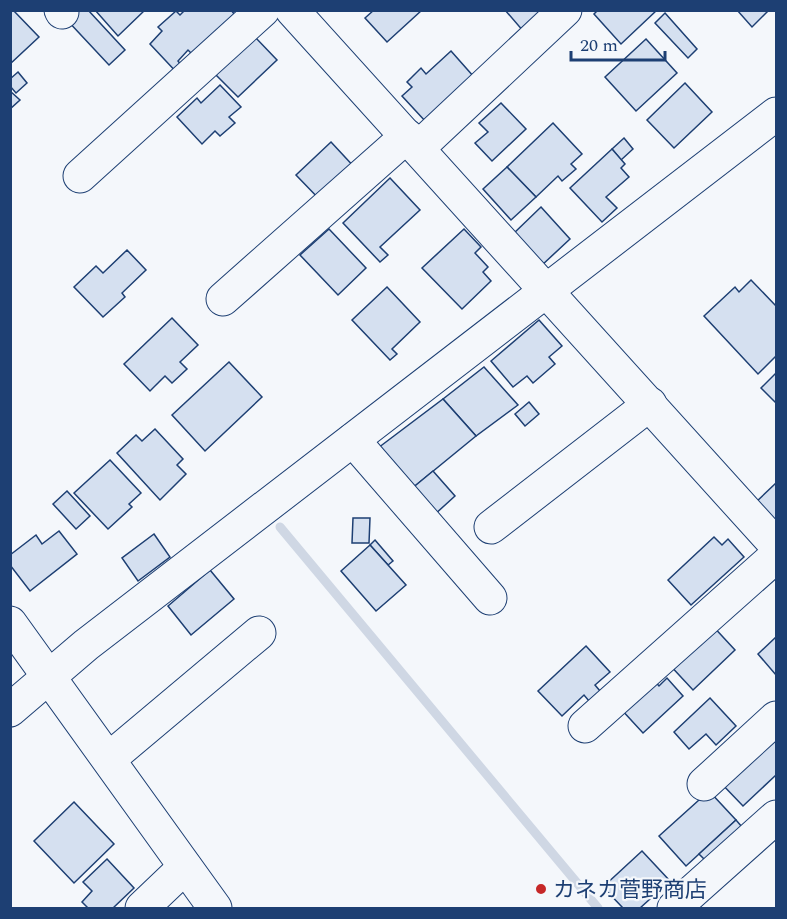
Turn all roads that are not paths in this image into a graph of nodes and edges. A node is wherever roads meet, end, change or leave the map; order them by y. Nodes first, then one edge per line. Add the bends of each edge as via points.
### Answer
1 (263, 10) edge
2 (292, 10) edge
3 (565, 10) edge
4 (777, 114) edge
5 (412, 142) junction
6 (80, 176) dead end
7 (546, 290) junction
8 (223, 299) dead end
9 (650, 404) junction
10 (352, 440) junction
11 (491, 527) dead end
12 (777, 544) edge
13 (777, 556) edge
14 (490, 598) dead end
15 (10, 623) edge
16 (259, 633) dead end
17 (49, 678) junction
18 (10, 710) edge
19 (777, 718) edge
20 (585, 726) dead end
21 (109, 759) junction
22 (704, 784) dead end
23 (777, 817) edge
24 (185, 867) junction
25 (142, 909) edge
26 (215, 909) edge
27 (674, 909) edge

1 - 6 street
2 - 5 street
3 - 5 street
4 - 7 street
5 - 7 street
5 - 8 street
7 - 9 street
7 - 10 street
9 - 11 street
9 - 12 street
10 - 14 street
10 - 17 street via 86,645
13 - 20 street
15 - 17 street
16 - 21 street
17 - 18 street
17 - 21 street
19 - 22 street
21 - 24 street
23 - 27 street
24 - 25 street
24 - 26 street

